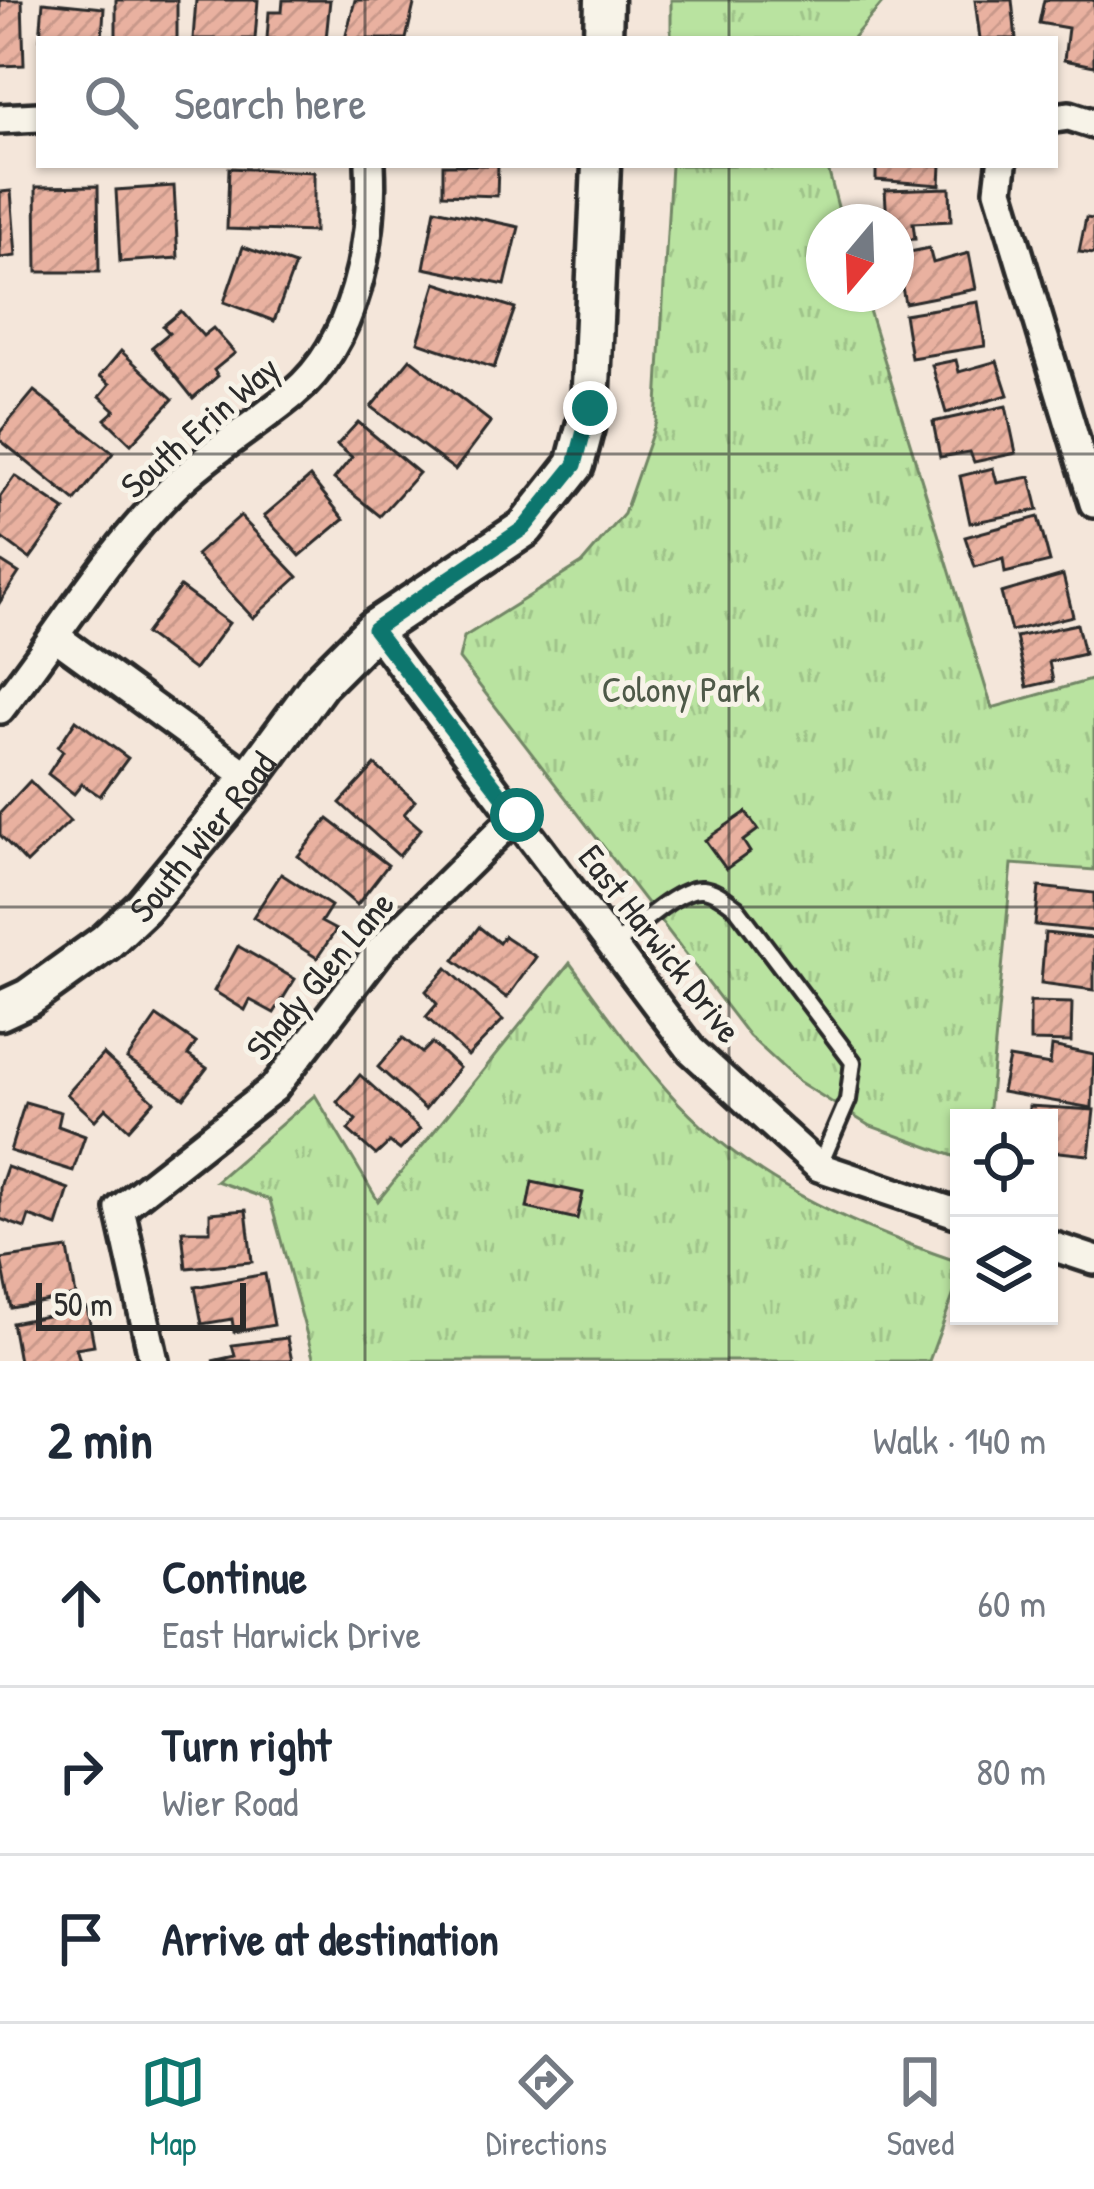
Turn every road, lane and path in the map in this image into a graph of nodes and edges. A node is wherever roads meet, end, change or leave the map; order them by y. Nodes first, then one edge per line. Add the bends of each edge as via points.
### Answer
1 (604, 0) edge
2 (603, 36) edge
3 (36, 117) edge
4 (1058, 118) edge
5 (0, 119) edge
6 (1094, 124) edge
7 (370, 168) edge
8 (602, 168) edge
9 (1002, 168) edge
10 (1094, 503) edge
11 (374, 629) junction
12 (56, 638) junction
13 (0, 709) edge
14 (250, 778) junction
15 (517, 815) junction
16 (614, 946) junction
17 (0, 1011) edge
18 (819, 1167) junction
19 (950, 1211) edge
20 (1058, 1248) edge
21 (1094, 1260) edge
22 (154, 1361) edge

1 - 2 street
3 - 5 street
4 - 6 street
7 - 12 street, South Erin Way via 358,284 326,356 297,391 171,490
8 - 11 street, South Wier Road via 590,408 575,465 524,528
9 - 10 street via 999,190
11 - 14 street, South Wier Road via 320,683
11 - 15 street, East Harwick Drive
12 - 13 street, South Erin Way
12 - 14 street
14 - 17 street, South Wier Road via 106,942
15 - 16 street, East Harwick Drive
15 - 22 street, Shady Glen Lane via 382,948 274,1088 120,1209
16 - 18 street, East Harwick Drive via 691,1050
16 - 18 lane via 698,888 736,907 853,1063 848,1100
18 - 19 street, East Harwick Drive
20 - 21 street

